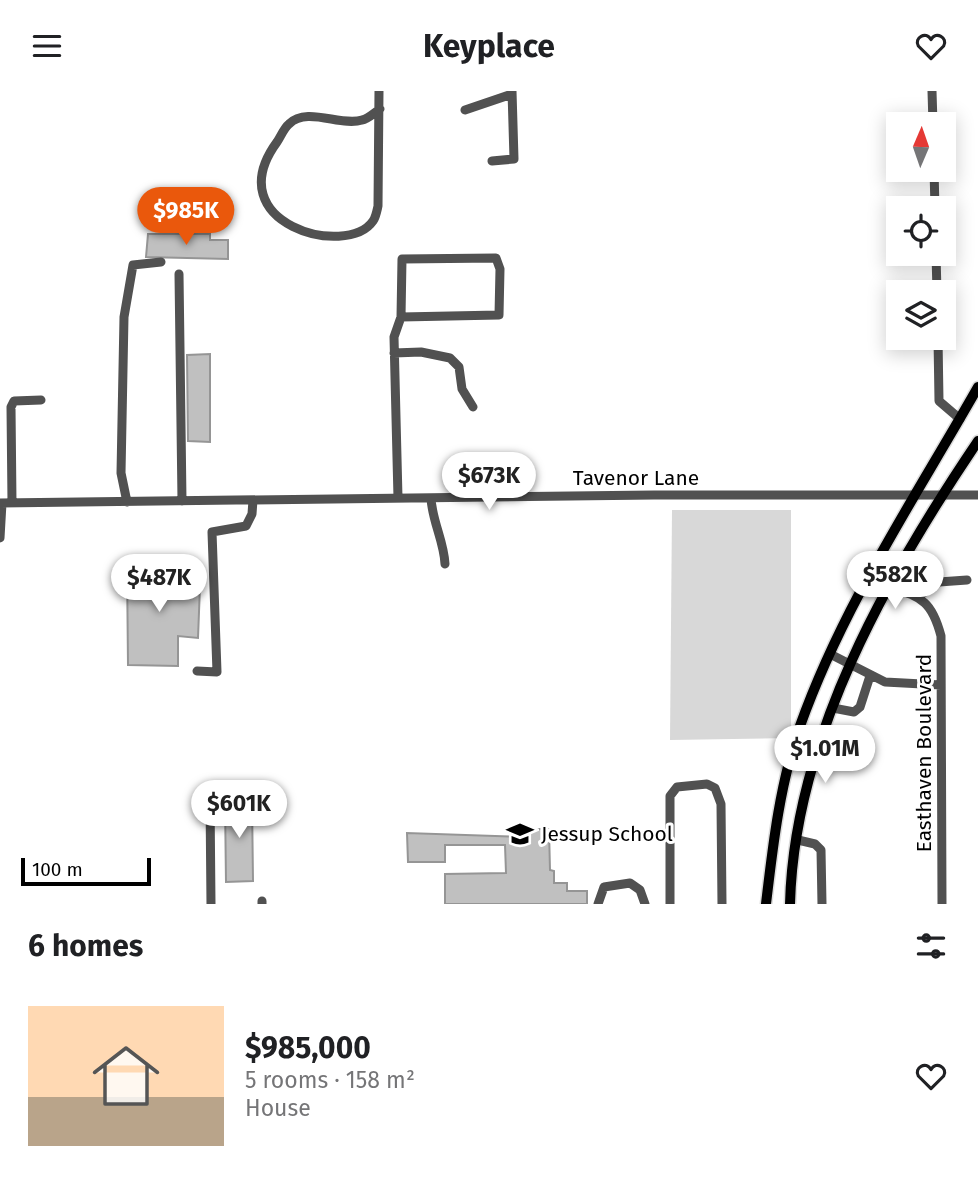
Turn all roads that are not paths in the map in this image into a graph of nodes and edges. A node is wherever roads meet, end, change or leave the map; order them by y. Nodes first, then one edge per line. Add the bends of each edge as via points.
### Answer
1 (379, 91) edge
2 (932, 91) edge
3 (512, 92) edge
4 (380, 109) junction
5 (465, 110) dead end
6 (933, 112) edge
7 (492, 161) dead end
8 (161, 262) dead end
9 (179, 274) dead end
10 (401, 317) junction
11 (937, 350) edge
12 (394, 353) junction
13 (978, 387) edge
14 (41, 400) dead end
15 (473, 407) dead end
16 (960, 419) junction
17 (978, 441) edge
18 (941, 495) junction
19 (978, 495) edge
20 (915, 496) junction
21 (398, 498) junction
22 (431, 498) junction
23 (253, 500) junction
24 (181, 501) junction
25 (127, 502) junction
26 (5, 503) edge
27 (0, 538) edge
28 (445, 564) dead end
29 (967, 580) dead end
30 (891, 587) junction
31 (919, 596) junction
32 (830, 654) junction
33 (851, 664) junction
34 (197, 671) dead end
35 (870, 676) junction
36 (941, 685) junction
37 (833, 708) junction
38 (210, 797) dead end
39 (775, 835) junction
40 (798, 840) junction
41 (211, 904) edge
42 (598, 904) edge
43 (645, 904) edge
44 (670, 904) edge
45 (722, 904) edge
46 (766, 904) edge
47 (790, 904) edge
48 (822, 904) edge
49 (942, 904) edge

1 - 4 street
2 - 6 street
3 - 5 street
3 - 7 street via 514,159
4 - 4 street via 374,221 355,232 310,235 280,222 266,203 263,169 289,123 302,117 361,121
8 - 25 street via 133,265 127,298 121,473
9 - 24 street
10 - 10 street via 402,259 496,258 499,315
10 - 12 street
11 - 16 street via 939,401
12 - 15 street via 450,358 459,367 462,389
12 - 21 street
13 - 16 main road
14 - 26 street via 14,401 11,407
16 - 20 main road
17 - 18 main road
18 - 19 street, Tavenor Lane
18 - 20 street, Tavenor Lane
18 - 30 main road
20 - 22 street, Tavenor Lane
20 - 32 main road
21 - 22 street, Tavenor Lane
21 - 23 street, Tavenor Lane
22 - 28 street
23 - 24 street, Tavenor Lane
23 - 34 street via 246,526 212,532 217,672
24 - 25 street, Tavenor Lane
25 - 26 street, Tavenor Lane
26 - 27 street
29 - 31 street via 939,582
30 - 31 street
30 - 33 main road
31 - 36 street, Easthaven Boulevard via 935,612 938,624
32 - 33 street
32 - 39 main road via 800,728
33 - 35 street
33 - 37 main road
35 - 36 street via 885,682
35 - 37 street via 855,712
36 - 49 street, Easthaven Boulevard
37 - 40 main road via 807,788
38 - 41 street
39 - 40 main road
39 - 46 main road
40 - 47 main road
40 - 48 street via 821,850
42 - 43 street via 604,887 630,883 640,890
44 - 45 street via 670,796 677,787 707,784 715,787 721,804

